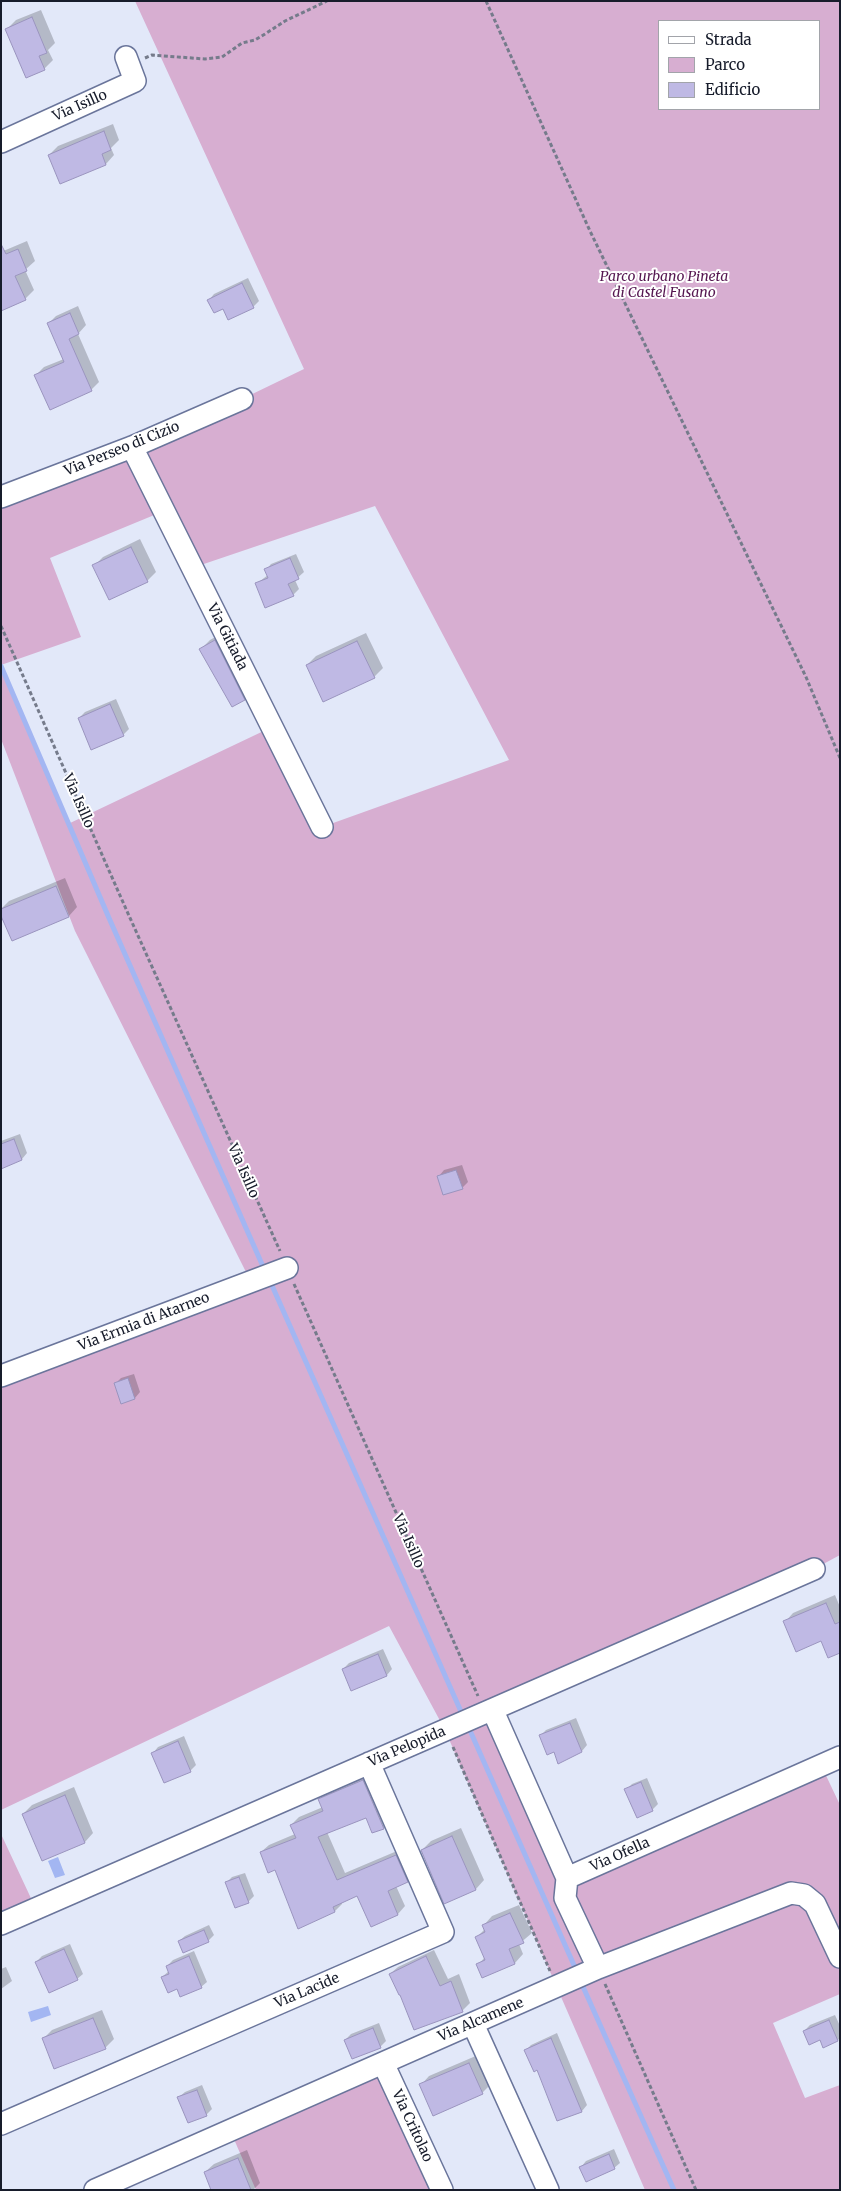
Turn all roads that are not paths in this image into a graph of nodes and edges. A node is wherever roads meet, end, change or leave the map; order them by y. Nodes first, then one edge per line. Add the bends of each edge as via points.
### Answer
1 (127, 61) road end
2 (1, 142) edge
3 (242, 399) dead end
4 (132, 447) junction
5 (1, 497) edge
6 (322, 827) dead end
7 (287, 1268) road end
8 (1, 1376) edge
9 (814, 1569) dead end
10 (492, 1711) junction
11 (840, 1757) edge
12 (369, 1763) junction
13 (567, 1878) junction
14 (1, 1924) edge
15 (840, 1957) edge
16 (598, 1968) junction
17 (473, 2024) junction
18 (382, 2062) junction
19 (1, 2124) edge
20 (95, 2190) edge
21 (442, 2190) edge
22 (548, 2190) edge

1 - 2 street, Via Isillo via 135,81
3 - 4 street, Via Perseo di Cizio
4 - 5 street, Via Perseo di Cizio
4 - 6 street, Via Gitiada
7 - 8 street, Via Ermia di Atarneo
9 - 10 street, Via Pelopida
10 - 12 street, Via Pelopida
10 - 13 street
11 - 13 street, Via Ofella
12 - 14 street, Via Pelopida
12 - 19 street, Via Lacide via 443,1932
13 - 16 street via 565,1898
15 - 16 street, Via Alcamene via 815,1904 804,1894 790,1893
16 - 17 street, Via Alcamene
17 - 18 street, Via Alcamene
17 - 22 street
18 - 20 street, Via Alcamene
18 - 21 street, Via Critolao

